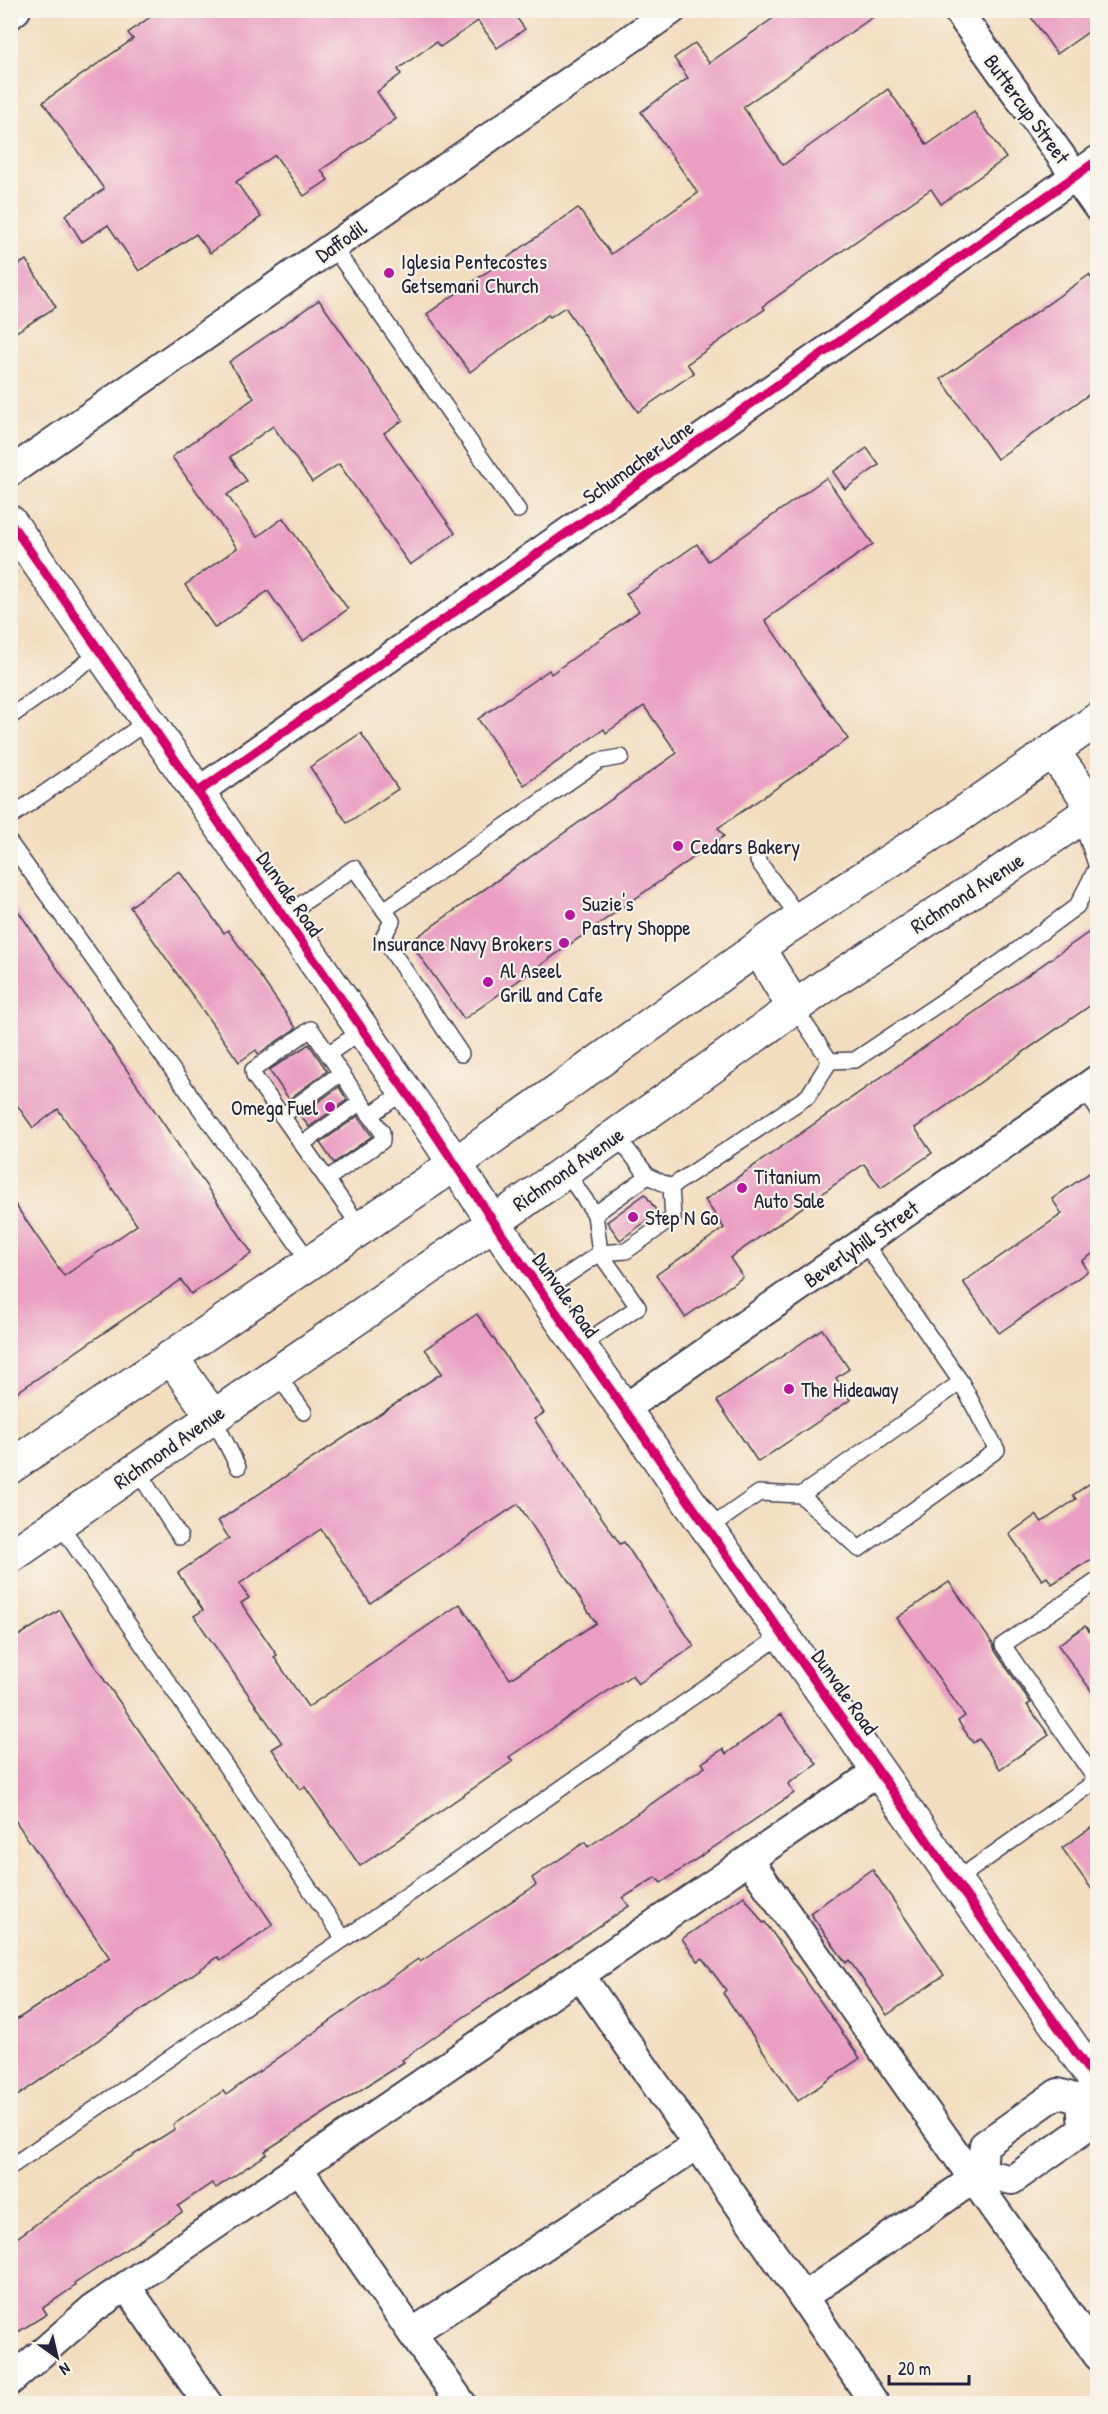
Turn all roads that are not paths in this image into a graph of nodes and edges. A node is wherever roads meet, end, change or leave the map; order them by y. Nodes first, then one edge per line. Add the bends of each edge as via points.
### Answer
1 (16, 10) edge
2 (672, 10) edge
3 (957, 10) edge
4 (10, 15) edge
5 (1086, 168) edge
6 (1098, 208) edge
7 (333, 247) junction
8 (10, 472) edge
9 (518, 510) dead end
10 (10, 522) edge
11 (101, 652) junction
12 (10, 717) edge
13 (1098, 719) edge
14 (148, 721) junction
15 (1052, 751) junction
16 (621, 757) dead end
17 (198, 792) junction
18 (1090, 810) edge
19 (10, 817) edge
20 (10, 843) edge
21 (758, 861) dead end
22 (384, 910) junction
23 (284, 916) junction
24 (800, 919) junction
25 (758, 948) junction
26 (794, 1007) junction
27 (363, 1030) junction
28 (328, 1054) junction
29 (461, 1054) dead end
30 (830, 1061) junction
31 (340, 1073) junction
32 (405, 1091) junction
33 (1093, 1093) edge
34 (365, 1108) junction
35 (282, 1116) junction
36 (616, 1134) junction
37 (302, 1144) junction
38 (455, 1164) junction
39 (565, 1171) junction
40 (648, 1176) junction
41 (327, 1179) junction
42 (671, 1187) junction
43 (595, 1214) junction
44 (494, 1222) junction
45 (361, 1228) junction
46 (864, 1242) junction
47 (600, 1253) junction
48 (310, 1262) junction
49 (542, 1292) junction
50 (580, 1346) junction
51 (171, 1357) junction
52 (276, 1373) junction
53 (962, 1382) junction
54 (624, 1409) junction
55 (304, 1412) dead end
56 (213, 1417) junction
57 (10, 1467) edge
58 (238, 1467) dead end
59 (137, 1470) junction
60 (801, 1495) junction
61 (58, 1523) junction
62 (708, 1529) junction
63 (180, 1537) dead end
64 (10, 1557) edge
65 (1098, 1580) edge
66 (782, 1635) junction
67 (878, 1771) junction
68 (1097, 1782) edge
69 (749, 1860) junction
70 (955, 1881) junction
71 (344, 1939) junction
72 (580, 1975) junction
73 (1092, 2091) edge
74 (697, 2145) junction
75 (10, 2167) edge
76 (298, 2168) junction
77 (977, 2176) junction
78 (126, 2286) junction
79 (802, 2297) junction
80 (412, 2333) junction
81 (1098, 2356) edge
82 (10, 2381) edge
83 (208, 2403) edge
84 (462, 2403) edge
85 (875, 2403) edge

1 - 4 street
2 - 7 street, Daffodil
3 - 5 street, Buttercup Street
5 - 6 street, Buttercup Street
5 - 17 street, Schumacher Lane
7 - 8 street, Daffodil
7 - 9 lane
10 - 11 main road, Dunvale Road
11 - 12 lane
11 - 14 main road, Dunvale Road
13 - 15 main road
14 - 17 main road, Dunvale Road
14 - 19 lane
15 - 18 main road
15 - 24 main road
16 - 22 lane via 599,761
17 - 23 main road, Dunvale Road
18 - 26 main road, Richmond Avenue
18 - 30 lane via 1097,867 1077,906 855,1060
20 - 48 lane
21 - 24 lane
22 - 23 lane via 354,868
22 - 29 lane via 392,921 383,938
23 - 27 main road, Dunvale Road
24 - 25 main road
25 - 26 main road
25 - 38 main road
26 - 30 lane
26 - 36 main road, Richmond Avenue
27 - 28 lane
27 - 32 main road, Dunvale Road
28 - 31 lane
28 - 35 lane via 308,1029 258,1064 254,1076
30 - 42 lane via 807,1096
31 - 34 lane
31 - 35 lane
32 - 34 lane
32 - 38 main road, Dunvale Road
33 - 46 street, Beverlyhill Street
34 - 37 lane
34 - 41 lane via 382,1132 382,1141
35 - 37 lane
36 - 39 main road, Richmond Avenue
36 - 40 lane
37 - 41 lane
38 - 44 main road, Dunvale Road
38 - 45 main road
39 - 43 lane
39 - 44 main road, Richmond Avenue
40 - 42 lane
40 - 43 lane
41 - 45 lane
42 - 47 lane via 673,1218 626,1251
43 - 47 lane
44 - 49 main road, Dunvale Road
44 - 52 main road, Richmond Avenue
45 - 48 main road
46 - 53 lane
46 - 54 street, Beverlyhill Street
47 - 49 lane
47 - 50 lane via 638,1307
48 - 51 main road
49 - 50 main road, Dunvale Road
50 - 54 main road, Dunvale Road
51 - 56 main road
51 - 57 main road
52 - 55 lane
52 - 56 main road, Richmond Avenue
53 - 60 lane
53 - 60 lane via 997,1450 859,1549
54 - 62 main road, Dunvale Road
56 - 58 lane
56 - 59 main road, Richmond Avenue
59 - 61 main road, Richmond Avenue
59 - 63 lane
60 - 62 lane via 759,1493
61 - 64 main road, Richmond Avenue
61 - 71 lane
62 - 66 main road, Dunvale Road
65 - 68 lane via 1003,1646
66 - 67 main road, Dunvale Road
66 - 71 lane
67 - 69 street
67 - 70 main road, Dunvale Road
68 - 70 lane
69 - 72 street
69 - 77 street
70 - 73 main road, Dunvale Road
71 - 75 lane
72 - 74 street
72 - 76 street
73 - 77 street via 1058,2093 984,2145
73 - 77 street via 1083,2130 1012,2180
74 - 79 street
74 - 80 street
76 - 78 street
76 - 80 street
77 - 79 street
77 - 81 street
78 - 82 street via 91,2310
78 - 83 street
79 - 85 street
80 - 84 street

